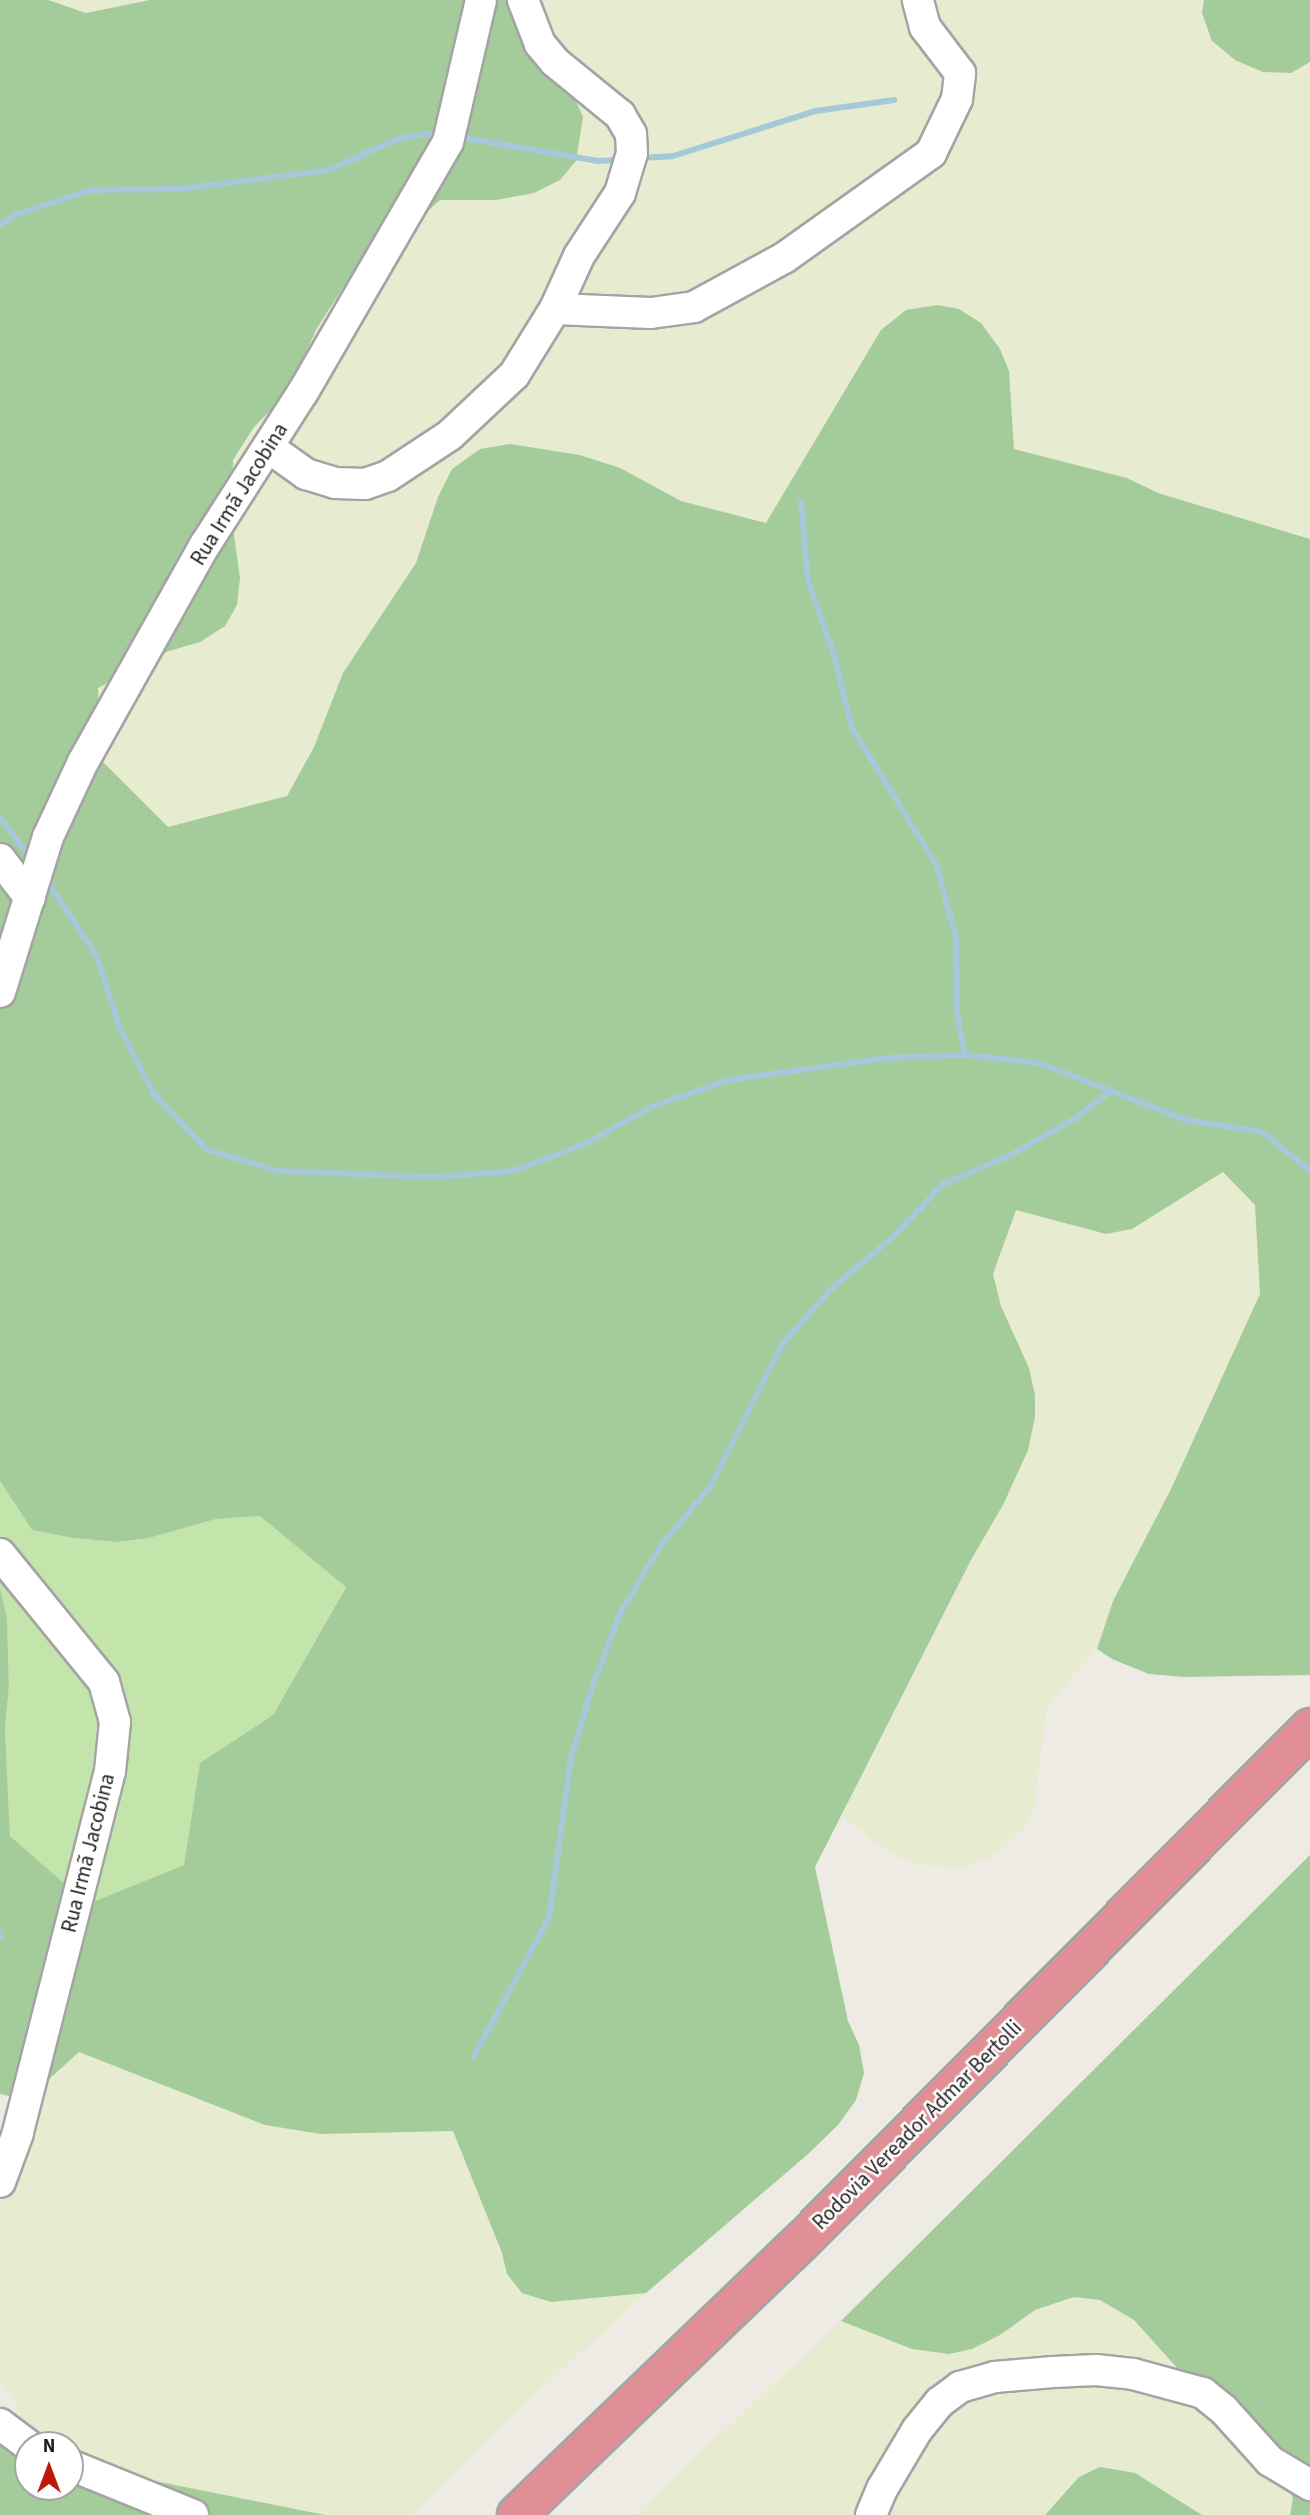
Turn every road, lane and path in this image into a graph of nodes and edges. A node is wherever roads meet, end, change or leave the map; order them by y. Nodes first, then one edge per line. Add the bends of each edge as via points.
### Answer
1 (481, 0) edge
2 (523, 0) edge
3 (918, 0) edge
4 (555, 309) junction
5 (268, 447) junction
6 (0, 859) edge
7 (30, 898) junction
8 (0, 992) edge
9 (0, 1554) edge
10 (1310, 1728) edge
11 (0, 2182) edge
12 (84, 2471) edge
13 (1310, 2485) edge
14 (192, 2515) edge
15 (517, 2515) edge
16 (871, 2515) edge

1 - 5 street, Rua Irmã Jacobina via 448,142
2 - 4 street via 540,44 555,62 620,115 631,134 632,153 620,193 579,256
3 - 4 street via 925,27 960,73 957,99 931,152 784,258 694,307 652,313
4 - 5 street via 514,375 450,435 388,476 365,484 336,483 306,474
5 - 7 street, Rua Irmã Jacobina via 199,556 83,762 48,837
6 - 7 street
7 - 8 street, Rua Irmã Jacobina
9 - 11 street, Rua Irmã Jacobina via 104,1682 115,1722 110,1771 18,2133
10 - 15 highway, Rodovia Vereador Admar Bertolli via 804,2239
12 - 14 street
13 - 16 street via 1270,2461 1203,2393 1133,2374 1053,2372 995,2377 960,2386 916,2430

